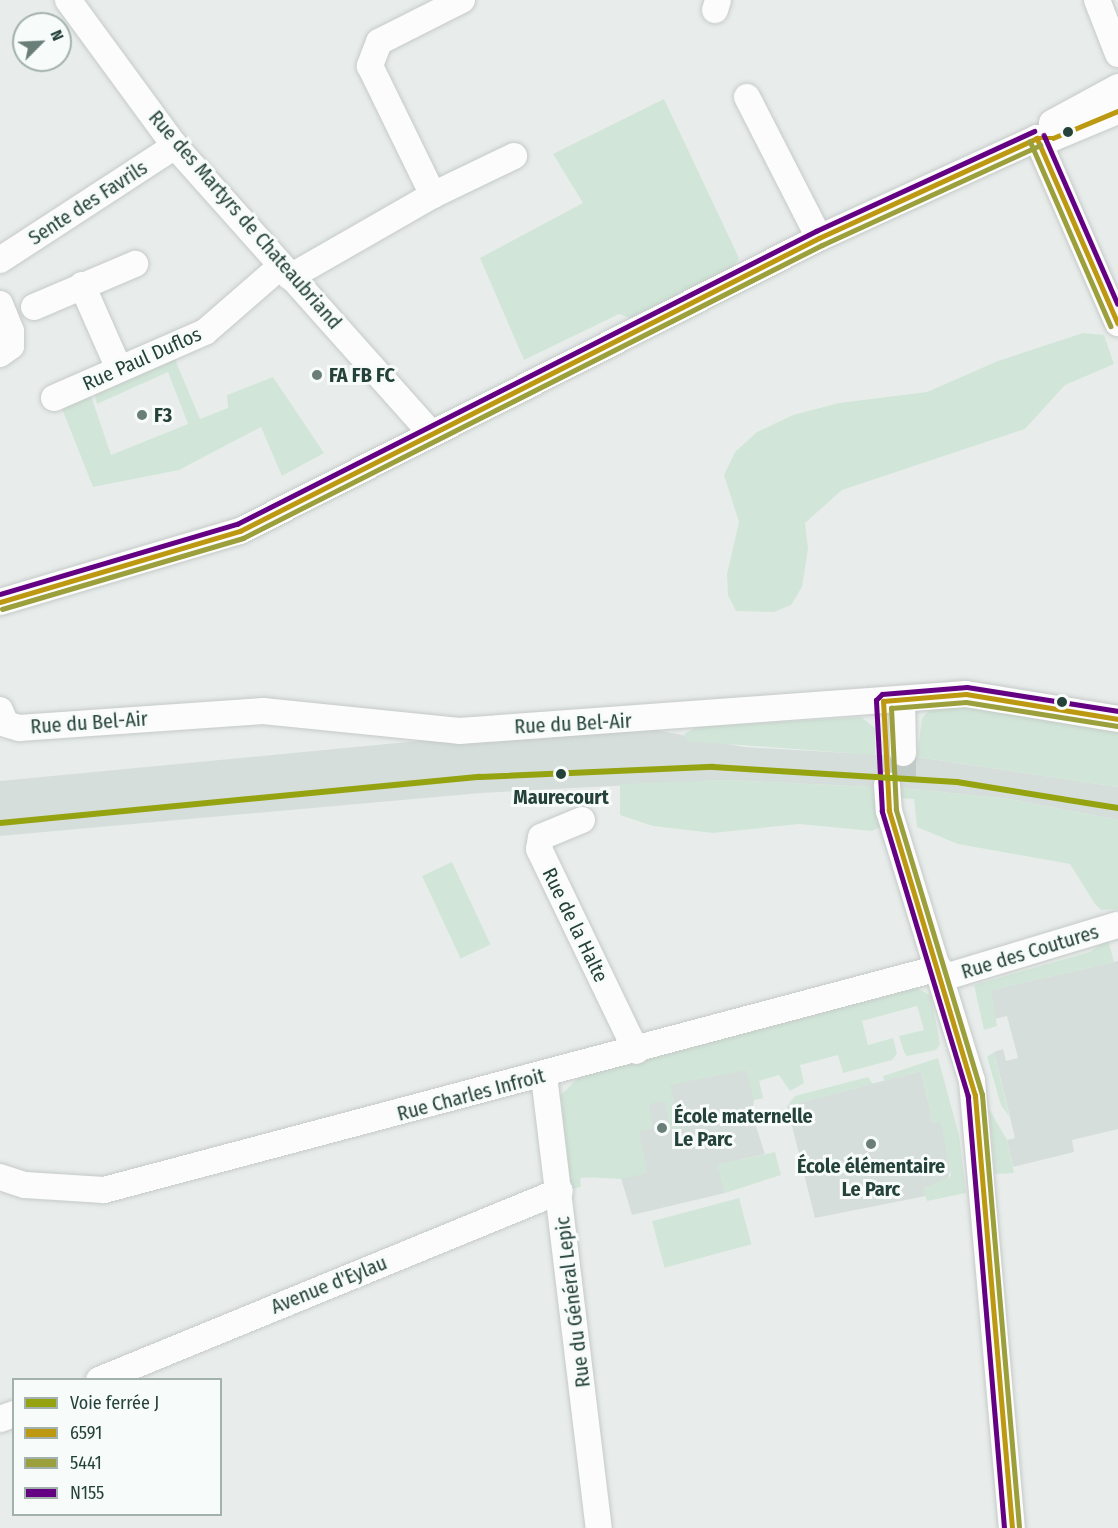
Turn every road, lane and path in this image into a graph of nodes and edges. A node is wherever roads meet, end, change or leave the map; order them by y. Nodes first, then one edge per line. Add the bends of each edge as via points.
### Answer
1 (68, 0) edge
2 (462, 0) edge
3 (1097, 0) edge
4 (1118, 54) edge
5 (1118, 87) edge
6 (747, 97) dead end
7 (1118, 111) edge
8 (1037, 138) junction
9 (175, 146) junction
10 (514, 156) dead end
11 (433, 195) junction
12 (819, 238) junction
13 (0, 260) edge
14 (135, 264) dead end
15 (286, 272) junction
16 (82, 285) junction
17 (0, 304) edge
18 (34, 307) dead end
19 (1118, 323) edge
20 (0, 354) edge
21 (119, 369) junction
22 (54, 398) dead end
23 (430, 432) junction
24 (0, 602) edge
25 (892, 700) junction
26 (0, 710) edge
27 (1118, 719) edge
28 (894, 753) tunnel mouth
29 (895, 786) tunnel mouth
30 (582, 820) dead end
31 (1118, 926) edge
32 (940, 973) junction
33 (636, 1051) junction
34 (544, 1076) junction
35 (0, 1177) edge
36 (560, 1191) junction
37 (104, 1378) edge
38 (599, 1528) edge
39 (1012, 1528) edge

1 - 9 street, Rue des Martyrs de Chateaubriand
2 - 11 street via 379,42 370,66
3 - 4 street
5 - 8 street via 1055,121
6 - 12 street
7 - 8 street via 1053,138
8 - 12 street
8 - 19 street
9 - 13 street, Sente des Favrils
9 - 15 street, Rue des Martyrs de Chateaubriand
10 - 11 street, Rue Paul Duflos
11 - 15 street, Rue Paul Duflos
12 - 23 street
14 - 16 street
15 - 21 street, Rue Paul Duflos via 205,332
15 - 23 street, Rue des Martyrs de Chateaubriand
16 - 18 street
16 - 21 street
17 - 20 street via 11,346
21 - 22 street, Rue Paul Duflos
23 - 24 street via 240,531
25 - 26 street, Rue du Bel-Air via 459,731 264,711 19,728 6,724
25 - 27 street, Rue du Bel-Air via 980,695
25 - 28 street
29 - 32 street via 903,849
30 - 33 street, Rue de la Halte via 541,837 539,849
31 - 32 street, Rue des Coutures
32 - 33 street, Rue Charles Infroit
32 - 39 street via 972,1080 978,1120
33 - 34 street, Rue Charles Infroit
34 - 35 street, Rue Charles Infroit via 104,1190 25,1185
34 - 36 street, Rue du Général Lepic
36 - 37 street, Avenue d'Eylau
36 - 38 street, Rue du Général Lepic

